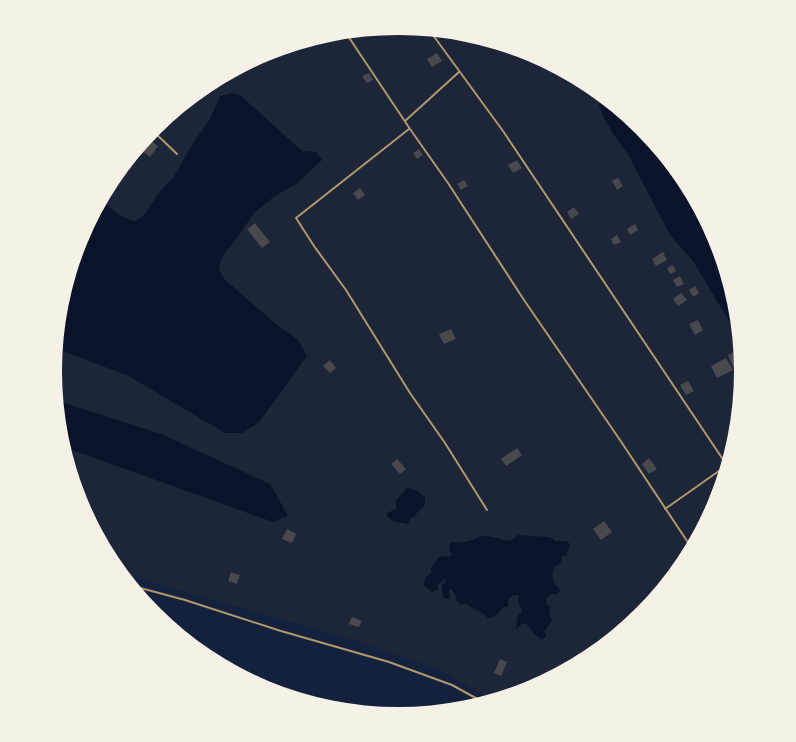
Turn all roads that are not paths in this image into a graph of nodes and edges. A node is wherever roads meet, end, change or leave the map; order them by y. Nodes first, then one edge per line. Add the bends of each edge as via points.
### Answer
1 (434, 37) edge
2 (350, 39) edge
3 (459, 72) junction
4 (405, 121) junction
5 (410, 129) junction
6 (158, 135) edge
7 (177, 154) dead end
8 (722, 460) edge
9 (719, 470) edge
10 (665, 509) junction
11 (487, 510) dead end
12 (687, 542) edge
13 (141, 588) edge
14 (476, 698) edge

1 - 3 lane
2 - 4 lane
3 - 4 lane
3 - 8 lane via 503,131
4 - 5 lane
5 - 10 lane
5 - 11 lane via 296,218 346,290
6 - 7 lane
9 - 10 lane
10 - 12 lane
13 - 14 lane via 389,662 452,685

